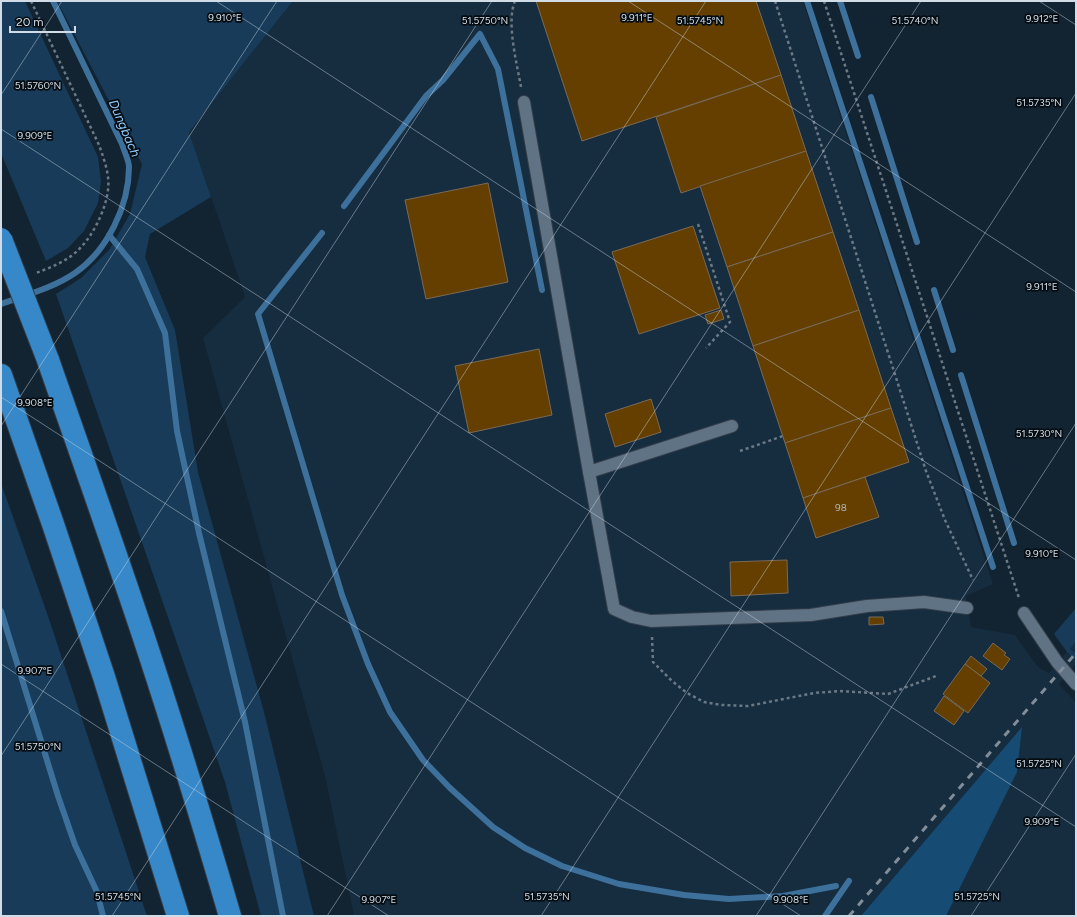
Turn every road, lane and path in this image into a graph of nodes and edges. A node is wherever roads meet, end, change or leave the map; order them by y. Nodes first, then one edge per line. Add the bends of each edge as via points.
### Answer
1 (32, 1) edge
2 (515, 1) edge
3 (775, 1) edge
4 (824, 1) edge
5 (524, 102) joint
6 (698, 224) dead end
7 (1, 239) edge
8 (50, 268) dead end
9 (706, 348) dead end
10 (1, 376) edge
11 (732, 426) dead end
12 (783, 436) dead end
13 (740, 451) dead end
14 (589, 472) junction
15 (973, 580) dead end
16 (1014, 580) dead end
17 (968, 608) dead end
18 (1024, 613) dead end
19 (651, 621) junction
20 (936, 676) dead end
21 (1076, 684) edge
22 (178, 916) edge
23 (230, 916) edge

1 - 8 path via 99,145 106,166 108,189 103,210 81,248
2 - 5 path via 511,20
3 - 15 path via 926,471
4 - 16 path
5 - 14 lane
6 - 9 path via 730,322
7 - 23 highway, bridge via 48,360 99,505 148,650
10 - 22 highway via 104,677
11 - 14 lane
12 - 13 path
14 - 19 lane via 614,609 632,617
17 - 19 lane via 924,602 867,606 811,616
18 - 21 lane via 1057,662
19 - 20 path via 653,662 687,693 704,702 748,706 814,693 840,691 888,694

